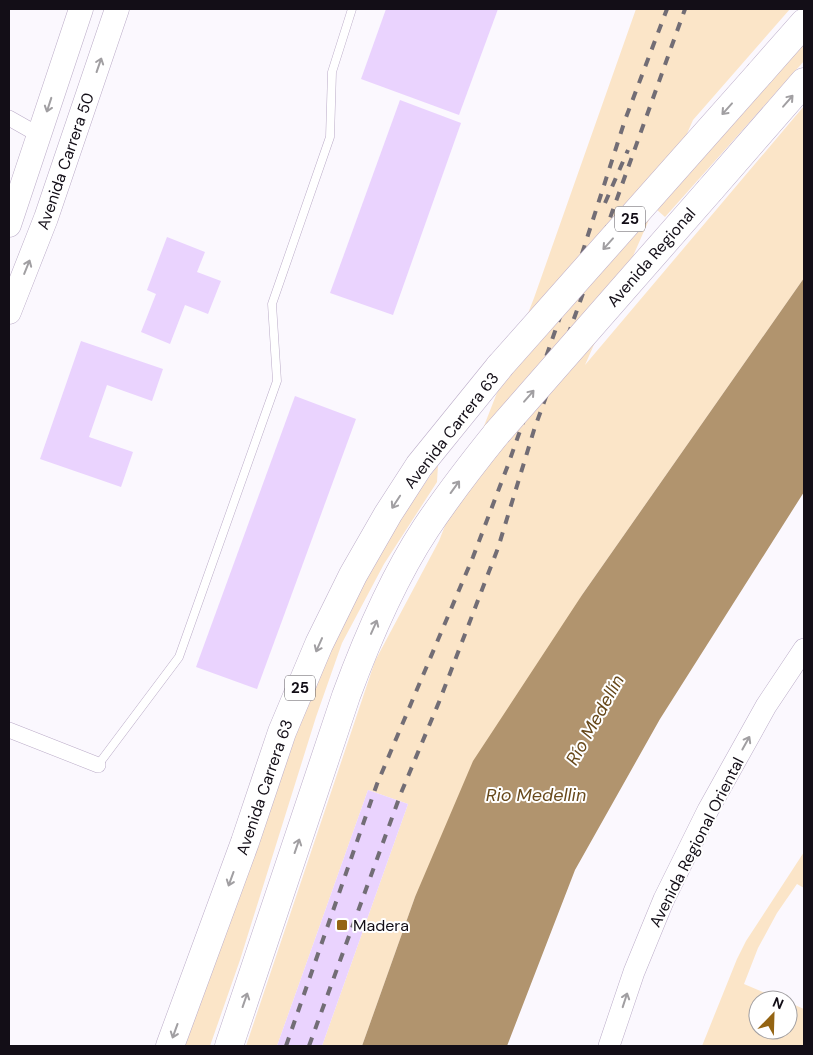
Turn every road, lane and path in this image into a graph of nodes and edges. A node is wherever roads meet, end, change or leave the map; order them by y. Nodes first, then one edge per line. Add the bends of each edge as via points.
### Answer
1 (81, 9) edge
2 (118, 9) edge
3 (352, 9) edge
4 (804, 23) edge
5 (804, 82) edge
6 (9, 118) edge
7 (39, 135) junction
8 (9, 225) edge
9 (9, 312) edge
10 (804, 649) edge
11 (9, 730) edge
12 (98, 765) joint
13 (170, 1046) edge
14 (229, 1046) edge
15 (609, 1046) edge

1 -> 7 main road, Avenida Carrera 50
9 -> 2 main road, Avenida Carrera 50 via 50,208
3 - 12 lane via 332,72 330,137 272,304 277,381 179,657
4 -> 13 highway, Avenida Carrera 63 / 25, bridge via 500,366 414,474 388,514 319,644 282,732
14 -> 5 highway, Avenida Regional / 25, bridge via 359,661 403,568 426,529 497,433
6 - 7 street
7 - 8 main road, Avenida Carrera 50
15 -> 10 main road, Avenida Regional Oriental via 634,972 664,899 708,810 761,715
11 - 12 street

